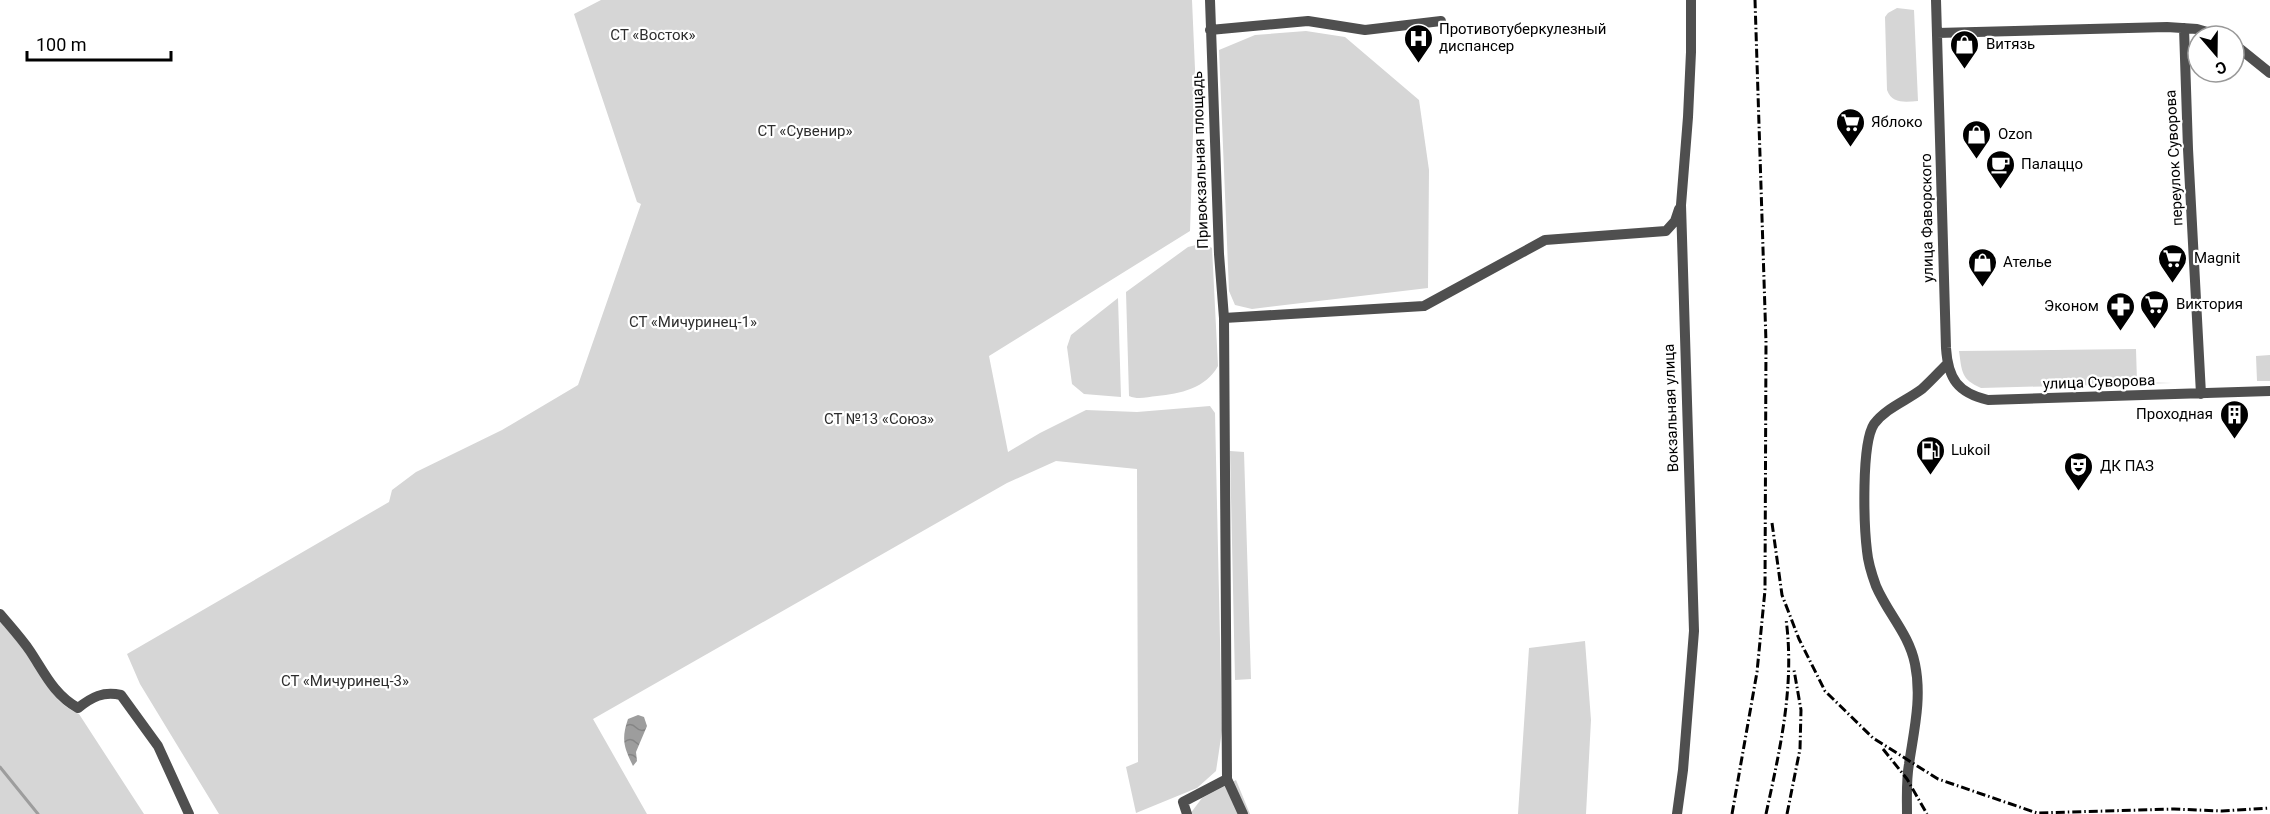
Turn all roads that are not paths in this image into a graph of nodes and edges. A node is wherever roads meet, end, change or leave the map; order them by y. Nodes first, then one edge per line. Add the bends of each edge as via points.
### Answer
1 (1209, 0) edge
2 (1691, 0) edge
3 (1936, 0) edge
4 (1441, 21) dead end
5 (2184, 28) joint
6 (1210, 30) junction
7 (1937, 33) junction
8 (2246, 54) edge
9 (2270, 74) edge
10 (1681, 205) junction
11 (1224, 318) junction
12 (1948, 363) junction
13 (2270, 391) edge
14 (2201, 394) junction
15 (0, 614) edge
16 (1227, 779) junction
17 (189, 814) edge
18 (1187, 814) edge
19 (1243, 814) edge
20 (1677, 814) edge
21 (1907, 814) edge

1 - 6 street, Привокзальная площадь
2 - 10 street, Вокзальная улица via 1689,106
3 - 7 street, улица Фаворского
4 - 6 street via 1365,30 1308,21
5 - 7 street
5 - 14 street, переулок Суворова
6 - 11 street, Привокзальная площадь
7 - 12 street, улица Фаворского
8 - 9 street
10 - 11 street via 1666,231 1545,240 1424,306
10 - 20 street, Вокзальная улица via 1694,631
11 - 16 street, Привокзальная площадь
12 - 14 street, улица Суворова via 1958,385 1973,396 1988,400
12 - 21 street via 1920,390 1882,416 1873,426 1867,448 1864,506 1870,568 1882,598 1910,645 1917,678
13 - 14 street, улица Суворова
15 - 17 street via 67,702 78,708 108,692 121,695 158,746
16 - 18 street via 1183,802
16 - 19 street

